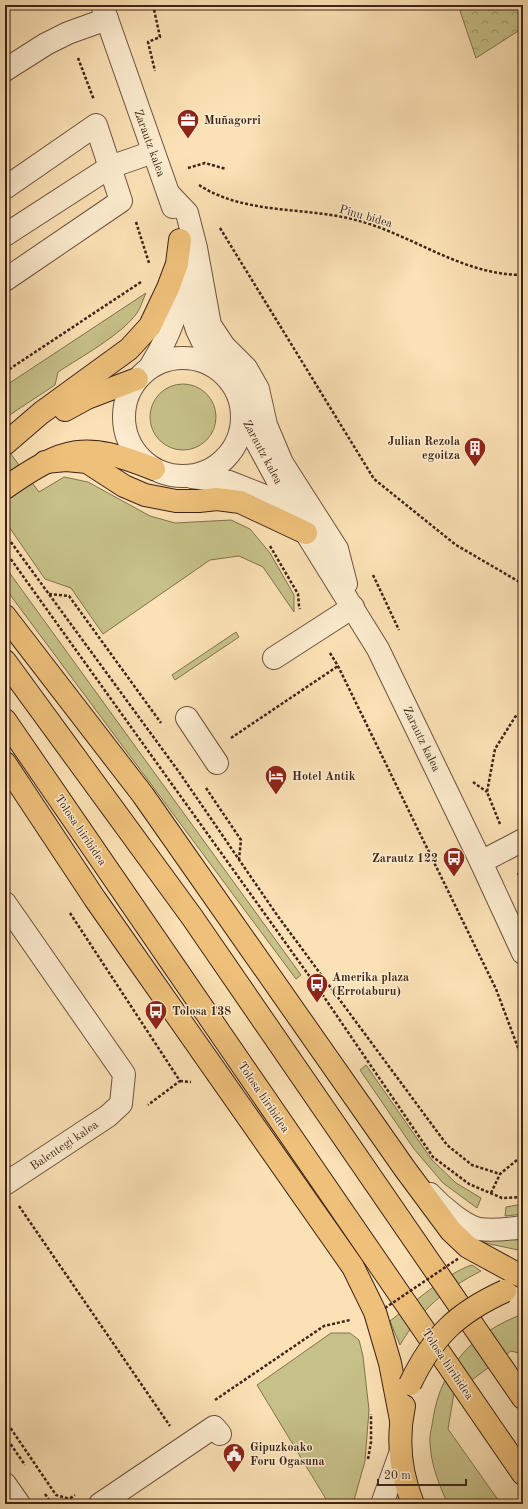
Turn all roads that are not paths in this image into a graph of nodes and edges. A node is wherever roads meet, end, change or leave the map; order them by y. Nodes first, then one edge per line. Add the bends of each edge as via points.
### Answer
1 (104, 12) edge
2 (5, 70) edge
3 (153, 152) junction
4 (110, 167) junction
5 (5, 188) edge
6 (169, 194) junction
7 (5, 235) edge
8 (180, 240) junction
9 (5, 280) edge
10 (182, 284) junction
11 (215, 367) junction
12 (143, 373) junction
13 (242, 412) junction
14 (5, 444) edge
15 (45, 462) junction
16 (154, 469) junction
17 (188, 476) junction
18 (5, 488) edge
19 (306, 533) junction
20 (353, 607) junction
21 (5, 616) edge
22 (274, 658) dead end
23 (5, 662) edge
24 (187, 718) dead end
25 (5, 720) edge
26 (214, 758) road end
27 (5, 763) edge
28 (516, 844) edge
29 (481, 862) junction
30 (5, 903) edge
31 (523, 953) edge
32 (405, 1169) junction
33 (9, 1183) edge
34 (523, 1227) edge
35 (523, 1277) edge
36 (514, 1289) edge
37 (523, 1398) edge
38 (401, 1420) junction
39 (220, 1434) dead end
40 (400, 1454) junction
41 (523, 1474) edge
42 (5, 1484) edge
43 (19, 1504) edge
44 (100, 1504) edge
45 (382, 1504) edge
46 (412, 1504) edge

1 - 2 street
1 - 3 street, Zarautz kalea
3 - 4 street
3 - 6 street, Zarautz kalea
4 - 5 street via 96,125
4 - 7 street
4 - 9 street via 121,201
6 - 8 street, Zarautz kalea
6 - 20 street via 187,213 210,325 224,346 246,368 258,389 266,426 282,463 337,550
8 - 10 street, Zarautz kalea
8 - 14 main road via 177,264 150,326 129,349 41,413
10 - 11 street, Zarautz kalea via 197,330
10 - 12 street, Zarautz kalea via 175,320 162,348
11 - 12 street via 199,359 183,357 166,360
11 - 13 street via 229,379 238,395
12 - 14 main road via 87,398
12 - 16 street via 128,394 123,410 124,428 136,454
13 - 17 street via 241,431 230,453 222,462 206,472
13 - 19 street, Zarautz kalea
15 - 16 main road via 67,453 86,450 121,456
15 - 18 main road
15 - 19 main road via 87,462 124,486 145,495 176,501 217,498 240,502
16 - 17 street via 170,475
17 - 19 street, Zarautz kalea via 229,482 262,495
19 - 20 street, Zarautz kalea
20 - 22 street
20 - 29 street, Zarautz kalea via 378,649
21 - 32 main road via 143,795
23 - 37 main road via 192,917
24 - 26 street
25 - 41 main road, Tolosa hiribidea
27 - 38 main road, Tolosa hiribidea via 95,899 352,1267 375,1312 390,1363
28 - 29 street
29 - 31 street, Zarautz kalea
30 - 33 street, Balentegi kalea via 124,1074 121,1104 108,1116
32 - 34 street via 446,1210 477,1229 501,1230
32 - 35 main road via 451,1231 468,1247
36 - 38 main road, bridge via 480,1302 438,1337 422,1359 410,1384
38 - 40 main road
39 - 44 street via 214,1426
40 - 45 street
40 - 46 main road via 404,1480
42 - 43 street

